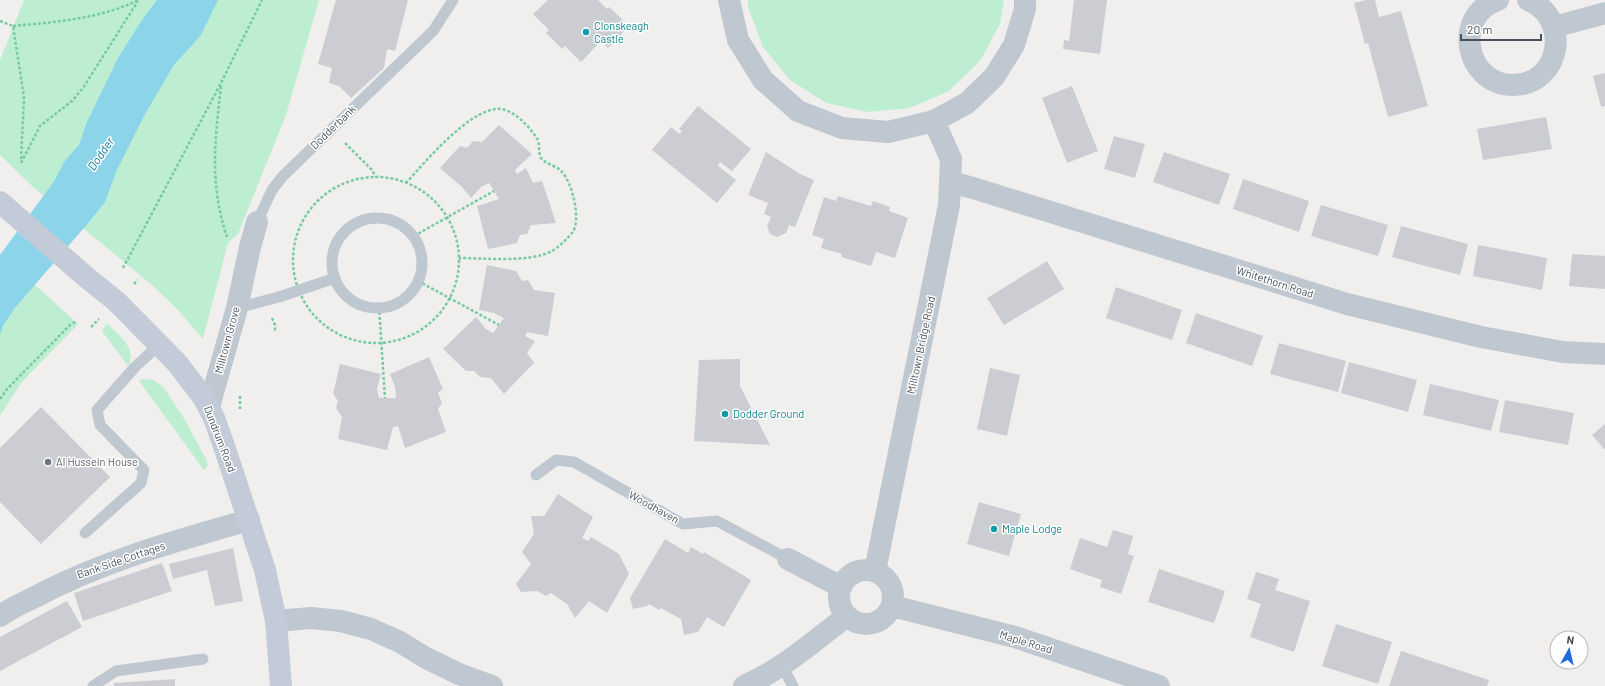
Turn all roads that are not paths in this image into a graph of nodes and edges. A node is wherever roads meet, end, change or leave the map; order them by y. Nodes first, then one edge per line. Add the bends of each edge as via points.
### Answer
1 (453, 0) edge
2 (729, 0) edge
3 (1025, 0) edge
4 (1498, 0) edge
5 (1528, 0) edge
6 (1605, 13) edge
7 (1554, 27) junction
8 (934, 122) junction
9 (950, 182) junction
10 (0, 202) edge
11 (257, 222) joint
12 (244, 273) joint
13 (335, 278) junction
14 (237, 308) junction
15 (160, 344) junction
16 (1605, 354) edge
17 (209, 407) junction
18 (536, 475) dead end
19 (249, 520) junction
20 (85, 533) dead end
21 (788, 559) joint
22 (875, 571) junction
23 (841, 586) junction
24 (892, 606) junction
25 (0, 616) edge
26 (847, 616) junction
27 (276, 621) junction
28 (202, 659) dead end
29 (782, 666) junction
30 (93, 686) edge
31 (281, 686) edge
32 (492, 686) edge
33 (744, 686) edge
34 (793, 686) edge
35 (1159, 686) edge

1 - 11 lane, Dodderbank via 433,31 283,176 272,190
2 - 8 street via 738,40 763,80 798,110 842,128 869,131 888,132
3 - 8 street via 1025,9 1014,46 994,77 967,103
4 - 7 street via 1480,11 1472,24 1469,39 1471,54 1477,66 1487,76 1499,82 1513,85 1538,76 1555,54 1557,40
5 - 7 street via 1536,3 1548,14
6 - 7 street
8 - 9 street, Milltown Bridge Road via 951,159
9 - 16 street, Whitethorn Road via 1342,303 1481,337 1563,352
9 - 22 street, Milltown Bridge Road via 949,205
10 - 15 main road, Dundrum Road via 100,290 116,301
11 - 12 street, Dodderbank
12 - 14 street, Milltown Grove
13 - 13 lane via 343,291 354,301 368,307 398,303 410,294 418,281 422,267 421,252 414,236 405,227 392,220 364,220 351,226 341,236 334,249 332,264
13 - 14 lane
14 - 17 street, Milltown Grove
15 - 17 main road, Dundrum Road via 195,385
15 - 20 lane via 135,367 97,410 100,425 144,470 141,483
17 - 19 main road, Dundrum Road
18 - 21 lane, Woodhaven via 556,460 574,462 683,524 717,521
19 - 25 street, Bank Side Cottages via 187,538 65,580
19 - 27 main road, Dundrum Road via 265,570
21 - 23 street, Woodhaven
22 - 23 street via 858,571 851,574
22 - 24 street via 882,575 892,589
23 - 26 street via 839,602
24 - 26 street via 884,617 872,623 863,624
24 - 35 street, Maple Road via 1020,639
26 - 29 street
27 - 31 main road, Dundrum Road
27 - 32 street via 311,618 371,629 459,674
28 - 30 lane via 116,671
29 - 33 street
29 - 34 lane

